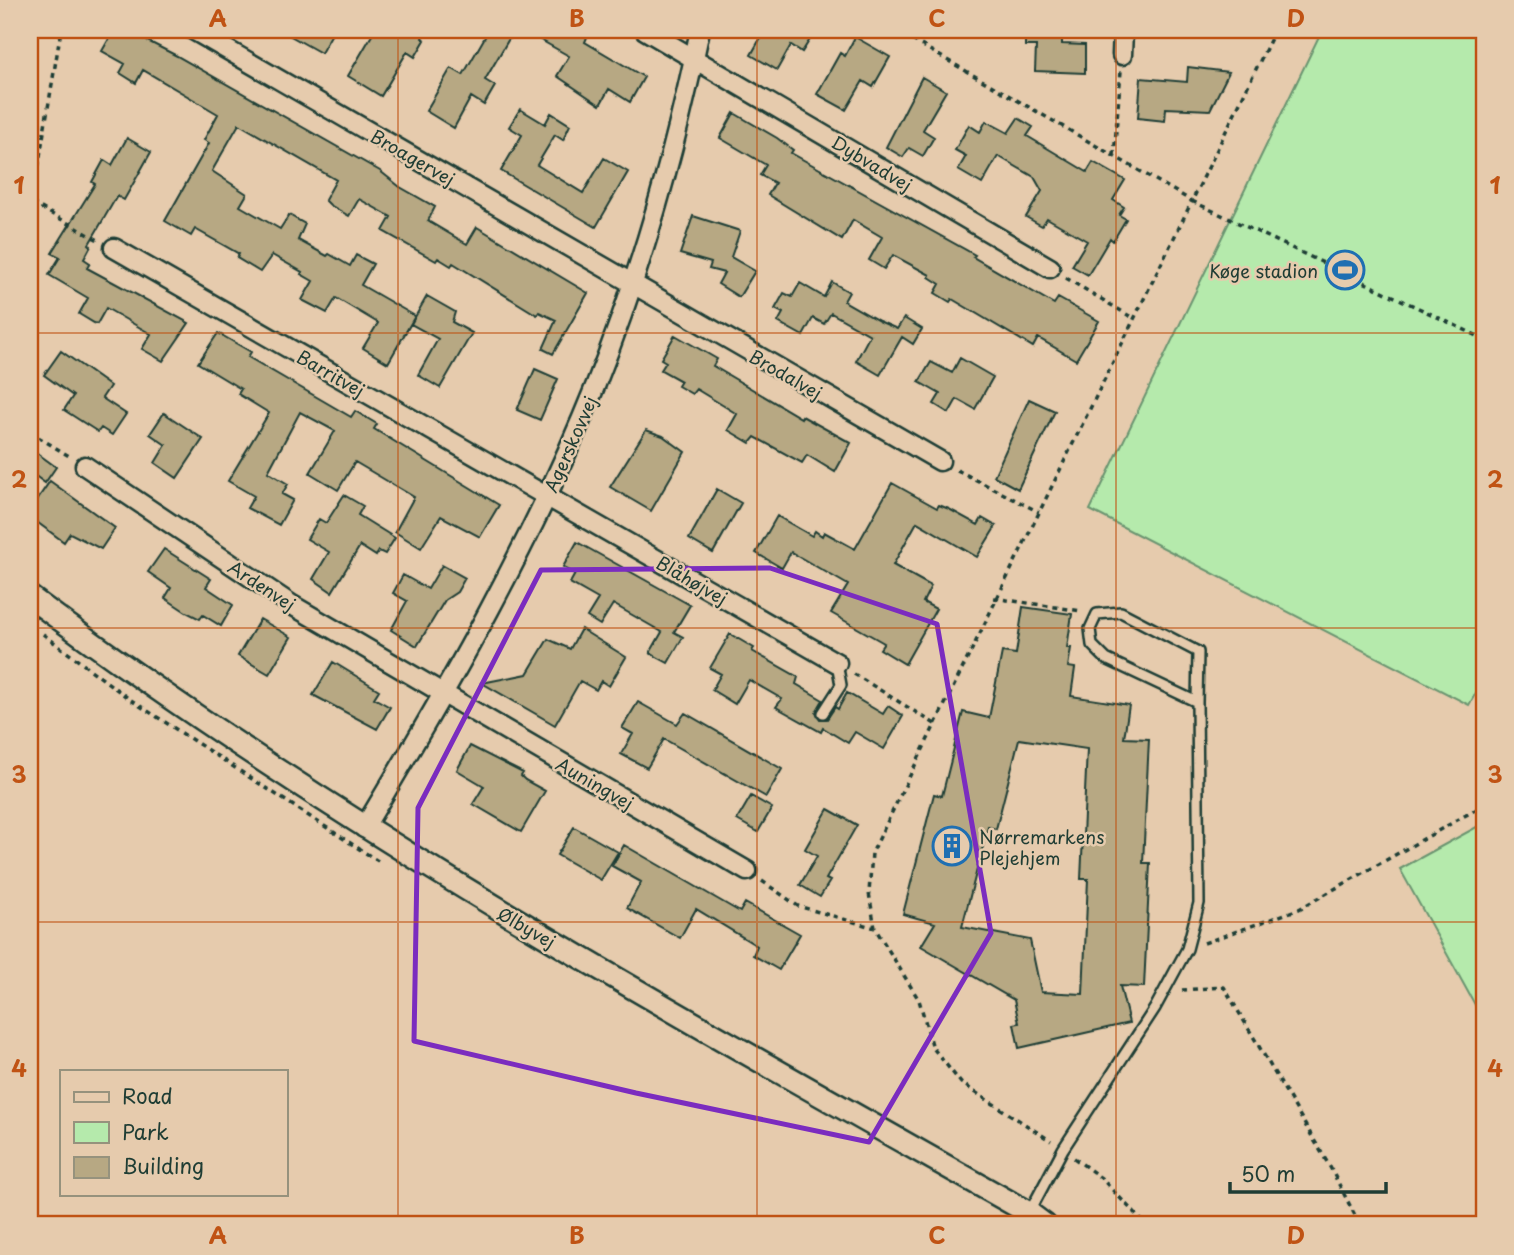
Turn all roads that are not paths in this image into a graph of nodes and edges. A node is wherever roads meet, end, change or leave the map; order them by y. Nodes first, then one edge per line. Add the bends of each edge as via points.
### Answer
1 (193, 30) edge
2 (645, 30) edge
3 (700, 30) edge
4 (1123, 30) edge
5 (1122, 55) road end
6 (694, 58) junction
7 (114, 248) road end
8 (1050, 268) road end
9 (633, 285) junction
10 (940, 461) road end
11 (85, 466) road end
12 (547, 497) junction
13 (30, 597) edge
14 (837, 663) joint
15 (444, 695) junction
16 (1197, 702) junction
17 (824, 713) dead end
18 (364, 828) junction
19 (747, 871) road end
20 (1037, 1219) edge

1 - 9 street, Broagervej
2 - 6 street, Dybvadvej
3 - 6 street, Agerskovvej
4 - 5 street
6 - 8 street, Dybvadvej
6 - 9 street, Agerskovvej via 670,164
7 - 12 street, Barritvej
9 - 10 street, Brodalvej
9 - 12 street, Agerskovvej
11 - 15 street, Ardenvej via 292,605
12 - 14 street, Blåhøjvej
12 - 15 street, Agerskovvej
13 - 18 street, Ølbyvej via 128,670
14 - 17 lane via 841,685
15 - 18 street, Agerskovvej
15 - 19 street, Auningvej
16 - 16 lane via 1106,659 1092,645 1090,629 1097,614 1121,612 1198,652
16 - 20 lane via 1199,903 1187,949 1063,1149
18 - 20 street, Ølbyvej via 509,917

